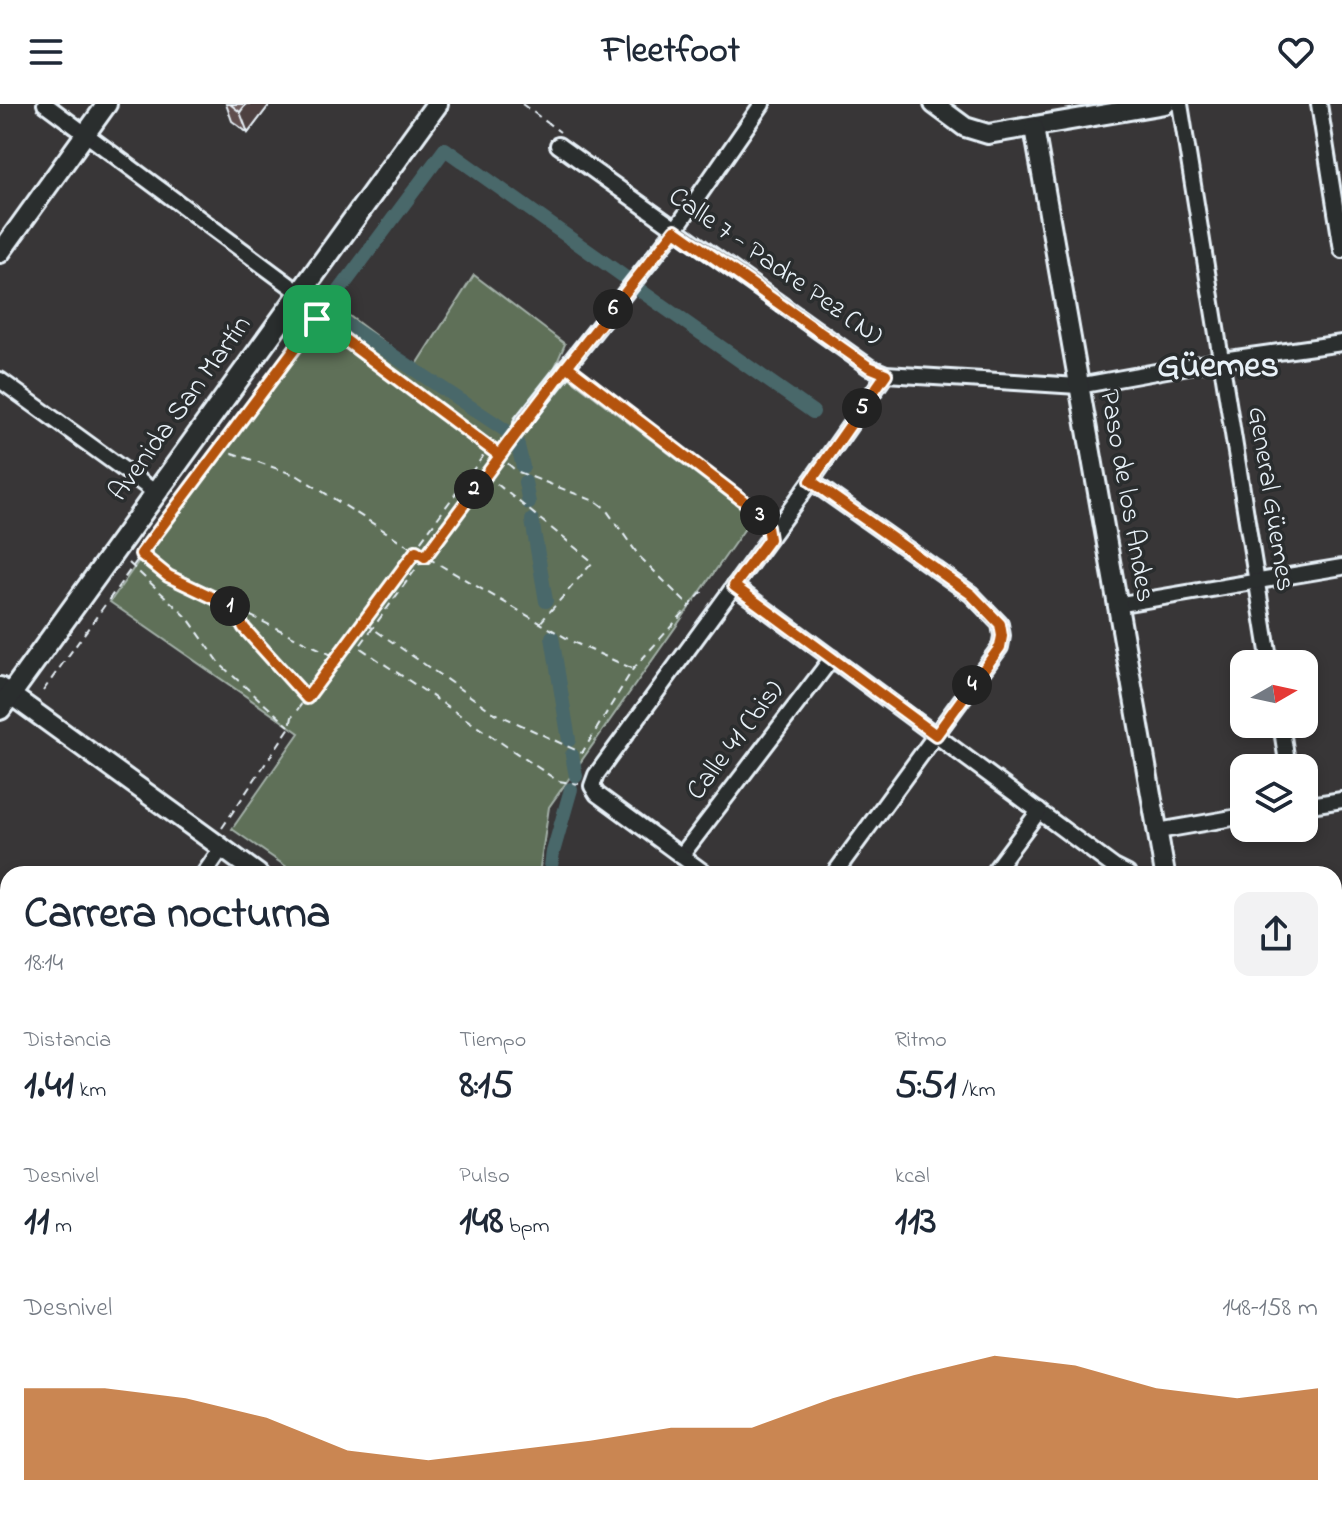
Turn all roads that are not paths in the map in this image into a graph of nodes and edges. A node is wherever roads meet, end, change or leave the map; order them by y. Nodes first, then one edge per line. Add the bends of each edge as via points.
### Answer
1 (45, 104) edge
2 (107, 104) edge
3 (437, 104) edge
4 (762, 104) edge
5 (934, 104) edge
6 (1165, 104) edge
7 (1180, 104) edge
8 (1319, 104) edge
9 (1034, 128) junction
10 (85, 135) junction
11 (558, 145) road end
12 (675, 230) junction
13 (1342, 250) edge
14 (0, 253) edge
15 (300, 293) junction
16 (1342, 343) edge
17 (1222, 360) junction
18 (886, 374) junction
19 (0, 380) edge
20 (1078, 386) junction
21 (522, 423) road end
22 (811, 481) junction
23 (156, 493) junction
24 (1342, 567) edge
25 (1255, 581) junction
26 (734, 586) junction
27 (1116, 605) junction
28 (1267, 650) edge
29 (832, 658) junction
30 (3, 697) edge
31 (936, 735) junction
32 (1342, 800) edge
33 (1318, 804) edge
34 (1039, 811) junction
35 (1230, 818) edge
36 (1158, 831) junction
37 (218, 845) junction
38 (681, 856) junction
39 (208, 866) edge
40 (247, 866) edge
41 (695, 866) edge
42 (840, 866) edge
43 (998, 866) edge
44 (1113, 866) edge
45 (1164, 866) edge

1 - 10 street
2 - 10 street
3 - 15 main road, Avenida San Martín
4 - 12 street
5 - 9 street via 975,132
6 - 9 street
7 - 17 street, General Güemes
8 - 13 street
9 - 20 street, Paso de los Andes
10 - 14 street
10 - 15 street
11 - 12 street, Calle 7 - Padre Pez (N)
12 - 18 street, Calle 7 - Padre Pez (N)
12 - 21 street
15 - 23 main road, Avenida San Martín
16 - 17 street, Calle 7 - Padre Pez (N)
17 - 20 street, Calle 7 - Padre Pez (N)
17 - 25 street, General Güemes
18 - 20 street, Calle 7 - Padre Pez (N)
18 - 22 street
19 - 23 street
20 - 27 street, Paso de los Andes
22 - 26 street
22 - 31 street via 997,618 1000,647
23 - 30 main road, Avenida San Martín
24 - 25 street
25 - 27 street
25 - 28 street, General Güemes
26 - 29 street
26 - 38 street via 592,786
27 - 36 street, Paso de los Andes
29 - 31 street
29 - 38 street, Calle 41 (bis)
30 - 37 street
31 - 34 street
31 - 42 street
32 - 33 street
34 - 43 street
34 - 44 street
35 - 36 street
36 - 45 street, Paso de los Andes
37 - 39 street
37 - 40 street
38 - 41 street

